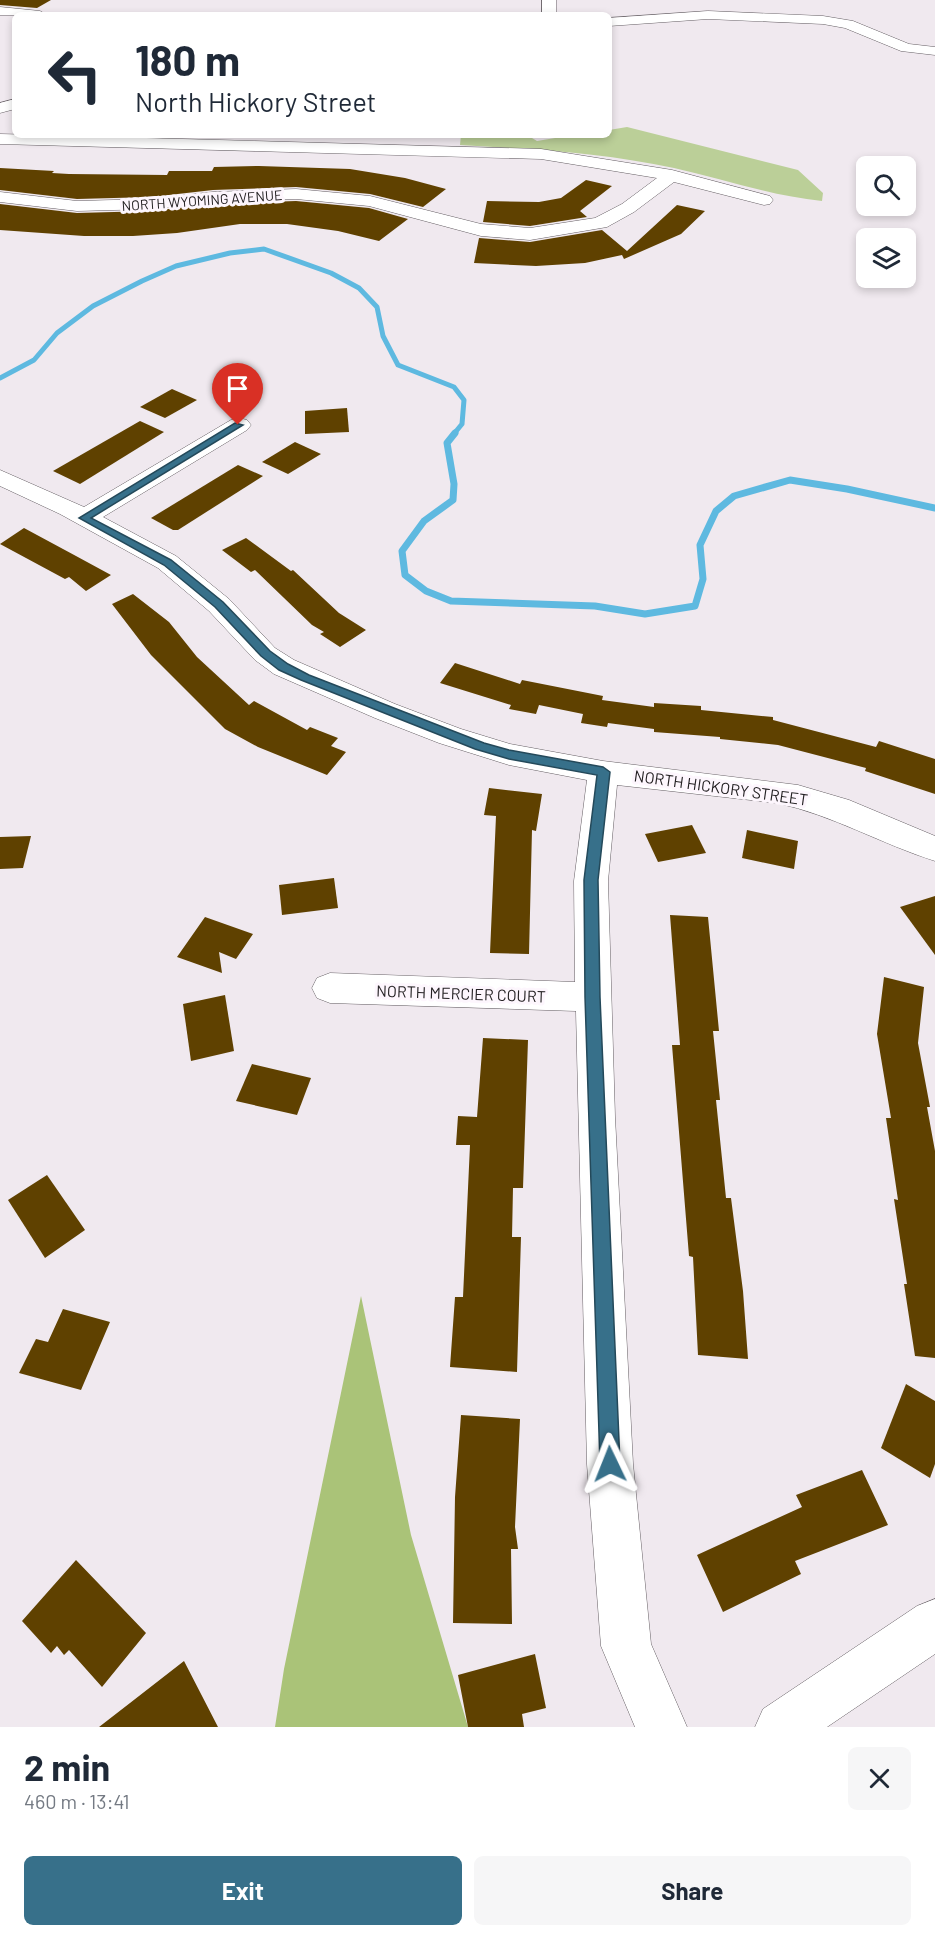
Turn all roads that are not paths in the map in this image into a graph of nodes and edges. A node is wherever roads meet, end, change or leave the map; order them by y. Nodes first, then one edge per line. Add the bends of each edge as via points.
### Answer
1 (615, 22) edge
2 (935, 51) edge
3 (0, 139) edge
4 (672, 175) junction
5 (0, 197) edge
6 (764, 200) dead end
7 (238, 425) dead end
8 (0, 477) edge
9 (84, 518) junction
10 (603, 772) junction
11 (935, 849) edge
12 (330, 988) dead end
13 (592, 997) junction
14 (935, 1624) edge
15 (661, 1727) edge
16 (780, 1727) edge

1 - 2 street via 708,15 830,21 848,24 906,48
3 - 4 street via 541,154
4 - 5 street, NORTH WYOMING AVENUE via 628,208 600,223 530,234 481,230 370,201 296,194 77,206
4 - 6 street
7 - 9 street
8 - 9 street, NORTH HICKORY STREET
9 - 10 street, NORTH HICKORY STREET via 167,562 219,605 266,654 305,678 480,746
10 - 11 street, NORTH HICKORY STREET via 805,797
10 - 13 street via 591,880
12 - 13 street, NORTH MERCIER COURT
13 - 15 street via 610,1464 626,1646
14 - 16 street

